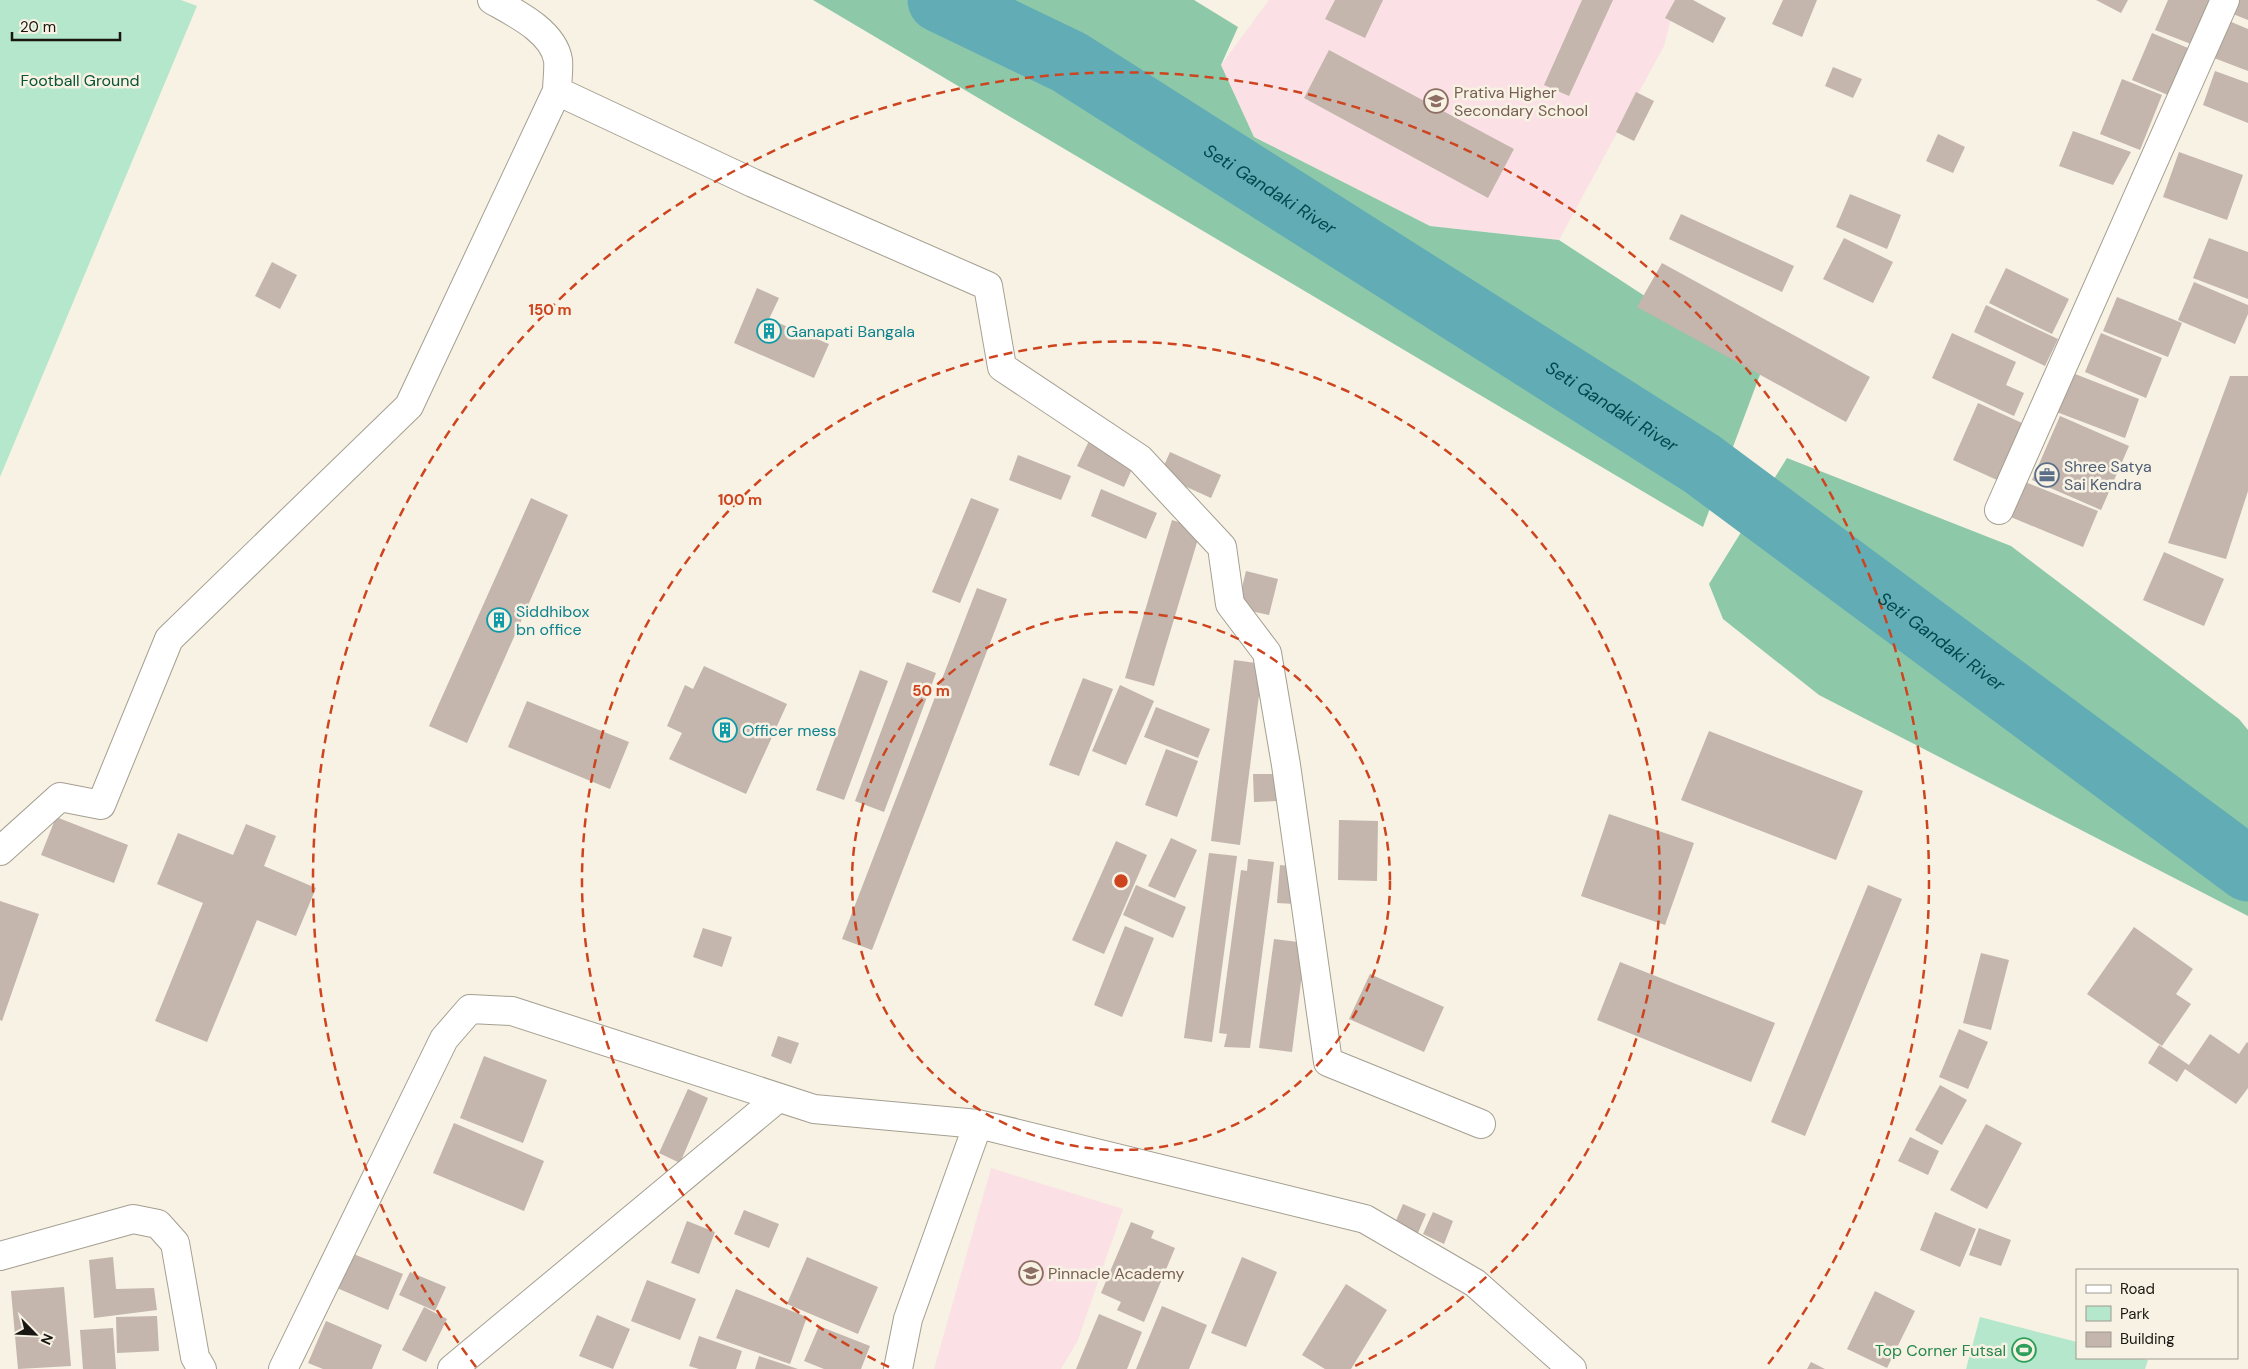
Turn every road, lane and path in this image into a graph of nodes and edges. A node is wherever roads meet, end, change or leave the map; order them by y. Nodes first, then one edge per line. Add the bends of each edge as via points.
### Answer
1 (492, 0) edge
2 (2225, 0) edge
3 (557, 92) junction
4 (1999, 510) dead end
5 (0, 851) edge
6 (778, 1098) junction
7 (978, 1124) junction
8 (1481, 1124) dead end
9 (0, 1256) edge
10 (202, 1369) edge
11 (283, 1369) edge
12 (452, 1369) edge
13 (898, 1369) edge
14 (1572, 1369) edge

1 - 3 street via 545,33 558,60
2 - 4 street
3 - 5 street via 409,406 169,640 101,805 60,797
3 - 8 street via 753,183 988,286 1002,367 1140,459 1222,547 1230,604 1267,653 1328,1062
6 - 7 street via 814,1108
6 - 11 street via 512,1010 470,1010 444,1039
6 - 12 street
7 - 13 street via 908,1319
7 - 14 street via 1365,1219 1475,1283
9 - 10 street via 133,1219 158,1224 175,1243 195,1357

